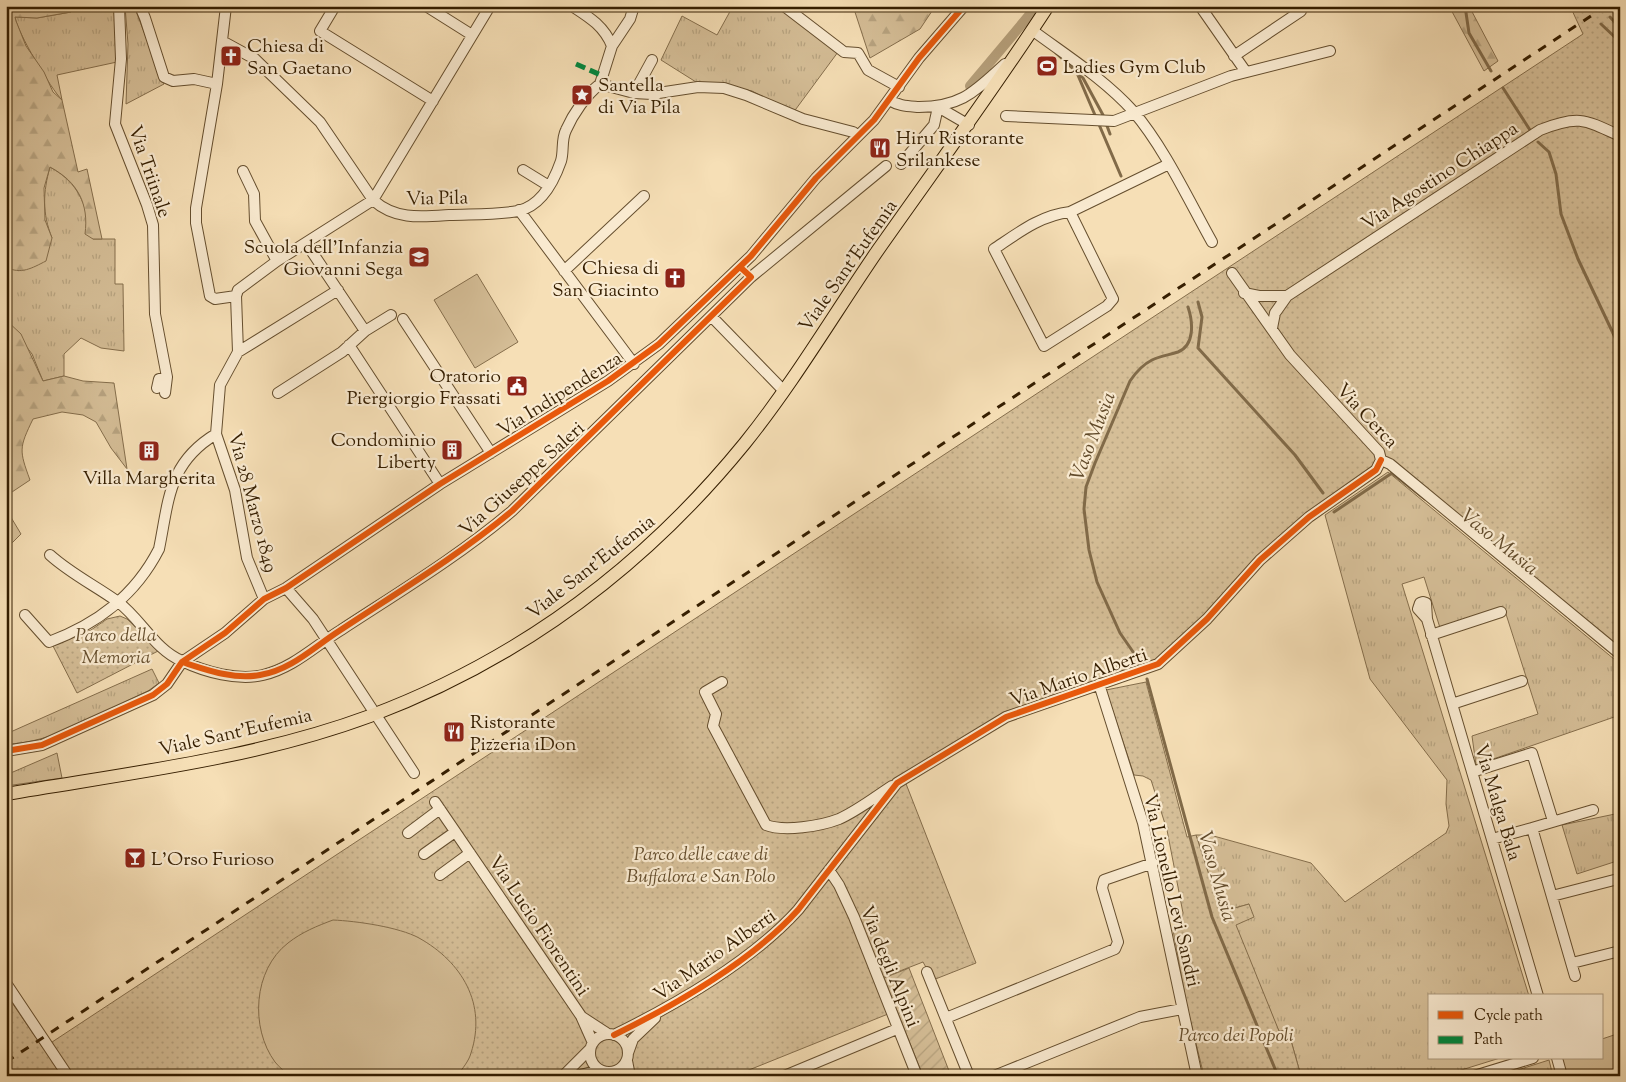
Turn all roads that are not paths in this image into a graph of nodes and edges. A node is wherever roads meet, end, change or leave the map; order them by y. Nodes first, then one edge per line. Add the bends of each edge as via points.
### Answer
1 (119, 6) edge
2 (140, 6) edge
3 (226, 6) edge
4 (426, 6) edge
5 (490, 6) edge
6 (572, 6) edge
7 (634, 6) edge
8 (784, 6) edge
9 (964, 6) edge
10 (1048, 6) edge
11 (1200, 6) edge
12 (333, 7) edge
13 (1302, 12) dead end
14 (1032, 30) junction
15 (472, 36) junction
16 (222, 42) junction
17 (612, 46) junction
18 (1330, 51) dead end
19 (1015, 54) junction
20 (1234, 56) junction
21 (652, 60) dead end
22 (1246, 72) junction
23 (217, 84) junction
24 (600, 84) junction
25 (899, 87) junction
26 (634, 93) junction
27 (889, 100) junction
28 (433, 101) junction
29 (938, 107) junction
30 (1134, 112) junction
31 (1006, 116) dead end
32 (969, 125) junction
33 (858, 136) junction
34 (1620, 136) edge
35 (901, 164) dead end
36 (1168, 164) junction
37 (886, 166) dead end
38 (523, 170) dead end
39 (243, 171) dead end
40 (548, 186) junction
41 (644, 196) dead end
42 (373, 200) junction
43 (519, 210) junction
44 (1070, 212) junction
45 (1212, 242) dead end
46 (306, 243) junction
47 (277, 260) junction
48 (740, 267) junction
49 (564, 271) junction
50 (1232, 273) dead end
51 (751, 277) junction
52 (338, 290) junction
53 (1244, 293) junction
54 (236, 296) junction
55 (1287, 296) junction
56 (392, 315) dead end
57 (712, 316) junction
58 (403, 319) dead end
59 (1272, 328) junction
60 (365, 331) junction
61 (659, 344) junction
62 (349, 345) junction
63 (238, 352) junction
64 (670, 356) junction
65 (634, 364) junction
66 (161, 390) dead end
67 (783, 390) junction
68 (278, 393) dead end
69 (216, 434) junction
70 (491, 453) junction
71 (1380, 460) junction
72 (440, 484) junction
73 (50, 555) dead end
74 (286, 588) junction
75 (264, 600) junction
76 (119, 603) junction
77 (1501, 612) dead end
78 (25, 615) dead end
79 (1426, 619) dead end
80 (1431, 635) junction
81 (325, 640) junction
82 (1620, 654) edge
83 (182, 662) junction
84 (1522, 681) dead end
85 (722, 682) dead end
86 (1099, 684) junction
87 (1452, 704) junction
88 (376, 714) junction
89 (6, 751) edge
90 (1472, 772) junction
91 (414, 773) dead end
92 (897, 783) junction
93 (6, 794) edge
94 (1593, 810) dead end
95 (1554, 820) junction
96 (1532, 828) junction
97 (455, 832) junction
98 (408, 833) dead end
99 (1492, 839) junction
100 (424, 854) dead end
101 (470, 854) junction
102 (1153, 863) junction
103 (829, 870) junction
104 (440, 875) dead end
105 (1618, 879) dead end
106 (1552, 896) junction
107 (1620, 950) edge
108 (1572, 963) junction
109 (927, 972) dead end
110 (1576, 976) dead end
111 (6, 983) edge
112 (1537, 994) edge
113 (667, 1007) junction
114 (1182, 1009) junction
115 (581, 1016) junction
116 (946, 1018) junction
117 (897, 1029) junction
118 (611, 1034) junction
119 (592, 1046) junction
120 (627, 1058) junction
121 (1526, 1060) edge
122 (1558, 1060) edge
123 (605, 1072) edge
124 (68, 1076) edge
125 (563, 1076) edge
126 (576, 1076) edge
127 (630, 1076) edge
128 (784, 1076) edge
129 (917, 1076) edge
130 (969, 1076) edge
131 (994, 1076) edge
132 (1197, 1076) edge
133 (1474, 1076) edge
134 (1562, 1076) edge

1 - 66 street, Via Triinale via 121,59 115,124 153,225 155,314 168,377
2 - 23 street via 164,77 174,81 194,79
3 - 16 street
4 - 15 street
5 - 15 street
6 - 17 street via 602,28
7 - 17 street via 630,19
8 - 25 street via 844,52 858,53 868,70
9 - 25 street, Via Indipendenza
10 - 14 main road, Viale Sant'Eufemia
11 - 20 street
12 - 28 street via 320,31
13 - 20 street
14 - 19 main road, Viale Sant'Eufemia
14 - 30 street via 1099,79
15 - 28 street
16 - 23 street
16 - 42 street via 255,59 320,122
17 - 24 street
18 - 22 street
19 - 29 street via 960,101
19 - 32 main road, Viale Sant'Eufemia
20 - 22 street
21 - 26 street
22 - 30 street
23 - 54 street via 196,223 210,296 215,299
24 - 26 street
24 - 40 street, Via Pila via 565,131 561,160
25 - 27 street, Via Indipendenza
26 - 33 street via 724,88 803,119
27 - 29 street via 905,106
27 - 33 street, Via Indipendenza
28 - 42 street
29 - 32 street
29 - 35 street via 934,125
30 - 31 street via 1114,121
30 - 36 street
32 - 67 main road, Viale Sant'Eufemia
33 - 48 street, Via Indipendenza via 816,178
34 - 55 street, Via Agostino Chiappa via 1582,120 1571,120 1540,130
36 - 44 street
36 - 45 street
37 - 51 street, Via Giuseppe Saleri
38 - 40 street
39 - 47 street via 254,194 255,221
40 - 43 street, Via Pila via 540,199
41 - 49 street
42 - 43 street, Via Pila via 398,216
42 - 46 street
43 - 49 street
44 - 44 street via 1030,225 994,248 1044,346 1113,299
46 - 47 street
46 - 52 street
47 - 54 street via 247,282
48 - 51 street
48 - 61 street, Via Indipendenza
49 - 65 street
50 - 53 street, Via Cerca
51 - 57 street, Via Giuseppe Saleri
52 - 60 street
52 - 63 street
53 - 55 street
53 - 59 street, Via Cerca
54 - 63 street
55 - 59 street, Via Agostino Chiappa via 1275,313
56 - 60 street
57 - 64 street, Via Giuseppe Saleri
57 - 67 street
58 - 70 street, Via Indipendenza
59 - 71 street, Via Cerca via 1290,356 1379,452
60 - 62 street
61 - 64 street
61 - 65 street, Via Indipendenza
62 - 68 street
62 - 72 street
63 - 69 street, Via 28 Marzo 1849 via 220,385
64 - 81 street, Via Giuseppe Saleri via 526,498 473,544
65 - 70 street, Via Indipendenza
67 - 88 main road, Viale Sant'Eufemia via 701,495 624,568 568,612 509,651
69 - 75 street, Via 28 Marzo 1849 via 235,490 247,558
69 - 76 street via 189,455 176,473 159,549
70 - 72 street, Via Indipendenza
71 - 82 street, Via Cerca via 1390,464
71 - 86 street, Via Mario Alberti via 1376,470 1309,517 1260,560 1172,653 1158,664
72 - 74 street, Via Indipendenza
73 - 76 street via 77,577
74 - 75 street, Via Indipendenza
74 - 81 street
75 - 83 street, Via Indipendenza via 210,644
76 - 78 street via 77,632 47,643
76 - 83 street via 170,656
77 - 80 street
79 - 80 street, Via Malga Bala
80 - 87 street, Via Malga Bala
81 - 83 street, Via Giuseppe Saleri via 292,664 262,675 229,675
81 - 88 street
83 - 89 street via 167,684 153,695 42,745
84 - 87 street
85 - 92 street, Via Mario Alberti via 705,692 716,714 713,726 766,825 773,828 804,827 838,819
86 - 92 street, Via Mario Alberti via 1006,717
86 - 102 street, Via Lionello Levi Sandri
87 - 90 street, Via Malga Bala
88 - 91 street
88 - 93 main road, Viale Sant'Eufemia via 289,742
90 - 95 street via 1532,753
90 - 99 street, Via Malga Bala
92 - 103 street, Via Mario Alberti
94 - 95 street
95 - 96 street
96 - 99 street
96 - 106 street
97 - 98 street, Via Lucio Fiorentini via 438,806
97 - 100 street
97 - 101 street, Via Lucio Fiorentini
99 - 112 street, Via Malga Bala
101 - 104 street, Via Lucio Fiorentini
101 - 115 street, Via Lucio Fiorentini
102 - 114 street, Via Lionello Levi Sandri
102 - 116 street via 1104,880 1102,888 1118,942 1114,949
103 - 113 street, Via Mario Alberti via 780,930
103 - 117 street, Via degli Alpini via 854,916
105 - 106 street
106 - 108 street
107 - 108 street
108 - 110 street
109 - 116 street
111 - 124 street
113 - 118 street, Via Mario Alberti
113 - 120 street, Via Mario Alberti via 637,1035
114 - 131 street via 1140,1017
114 - 132 street, Via Lionello Levi Sandri
115 - 118 street, Via Lucio Fiorentini
115 - 119 street, Via Lucio Fiorentini
116 - 130 street
117 - 128 street
117 - 129 street, Via degli Alpini
118 - 119 street via 597,1038
118 - 120 street via 625,1042
119 - 123 street via 592,1061
119 - 125 street
120 - 123 street via 618,1070
120 - 127 street
121 - 133 street
122 - 134 street
123 - 126 street

